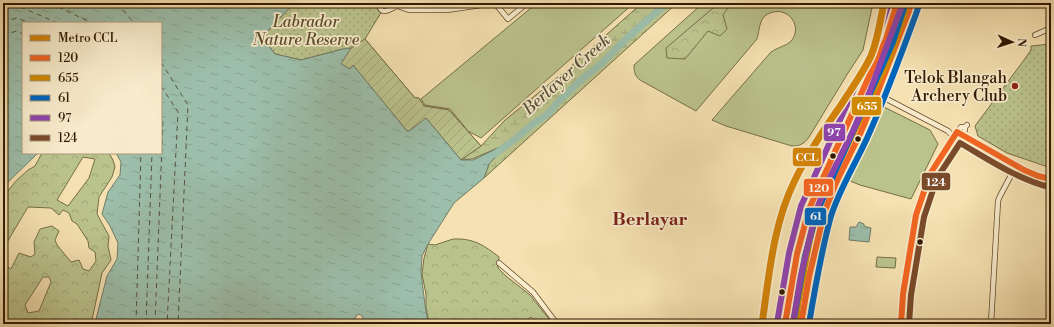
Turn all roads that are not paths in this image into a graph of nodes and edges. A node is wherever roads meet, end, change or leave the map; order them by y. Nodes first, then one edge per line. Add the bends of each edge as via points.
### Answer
1 (382, 3) edge
2 (388, 3) edge
3 (527, 3) edge
4 (897, 3) edge
5 (900, 3) edge
6 (908, 3) edge
7 (911, 3) edge
8 (397, 6) junction
9 (389, 10) junction
10 (1051, 28) edge
11 (1035, 35) dead end
12 (886, 39) junction
13 (877, 94) junction
14 (948, 132) junction
15 (956, 132) junction
16 (962, 135) junction
17 (952, 137) junction
18 (958, 141) junction
19 (832, 157) junction
20 (846, 162) junction
21 (1015, 168) junction
22 (1051, 180) edge
23 (1051, 183) edge
24 (499, 263) dead end
25 (557, 324) edge
26 (786, 324) edge
27 (796, 324) edge
28 (801, 324) edge
29 (901, 324) edge
30 (906, 324) edge
31 (991, 324) edge

1 - 9 street via 382,11
2 - 8 street
2 - 9 street
3 - 8 street via 508,19 495,3 447,10 409,10
4 - 12 main road
5 - 26 highway, bridge via 883,55 811,211
6 - 27 highway, bridge via 890,58 817,212
7 - 13 main road
8 - 9 street
10 - 11 street
12 - 19 main road
12 - 26 highway via 810,190 797,234
13 - 14 street
13 - 20 main road
14 - 15 street
14 - 17 street
15 - 16 street
15 - 16 street via 966,126
15 - 17 street
16 - 18 street
16 - 21 street
17 - 18 street
17 - 29 street via 930,174 916,215 903,294
18 - 21 street
18 - 30 street via 936,176 922,216 908,295
19 - 20 main road
19 - 26 main road via 809,209 797,254
20 - 28 main road via 824,213
21 - 22 street
21 - 23 street via 1032,178
21 - 31 street via 998,201
24 - 25 street via 533,292

